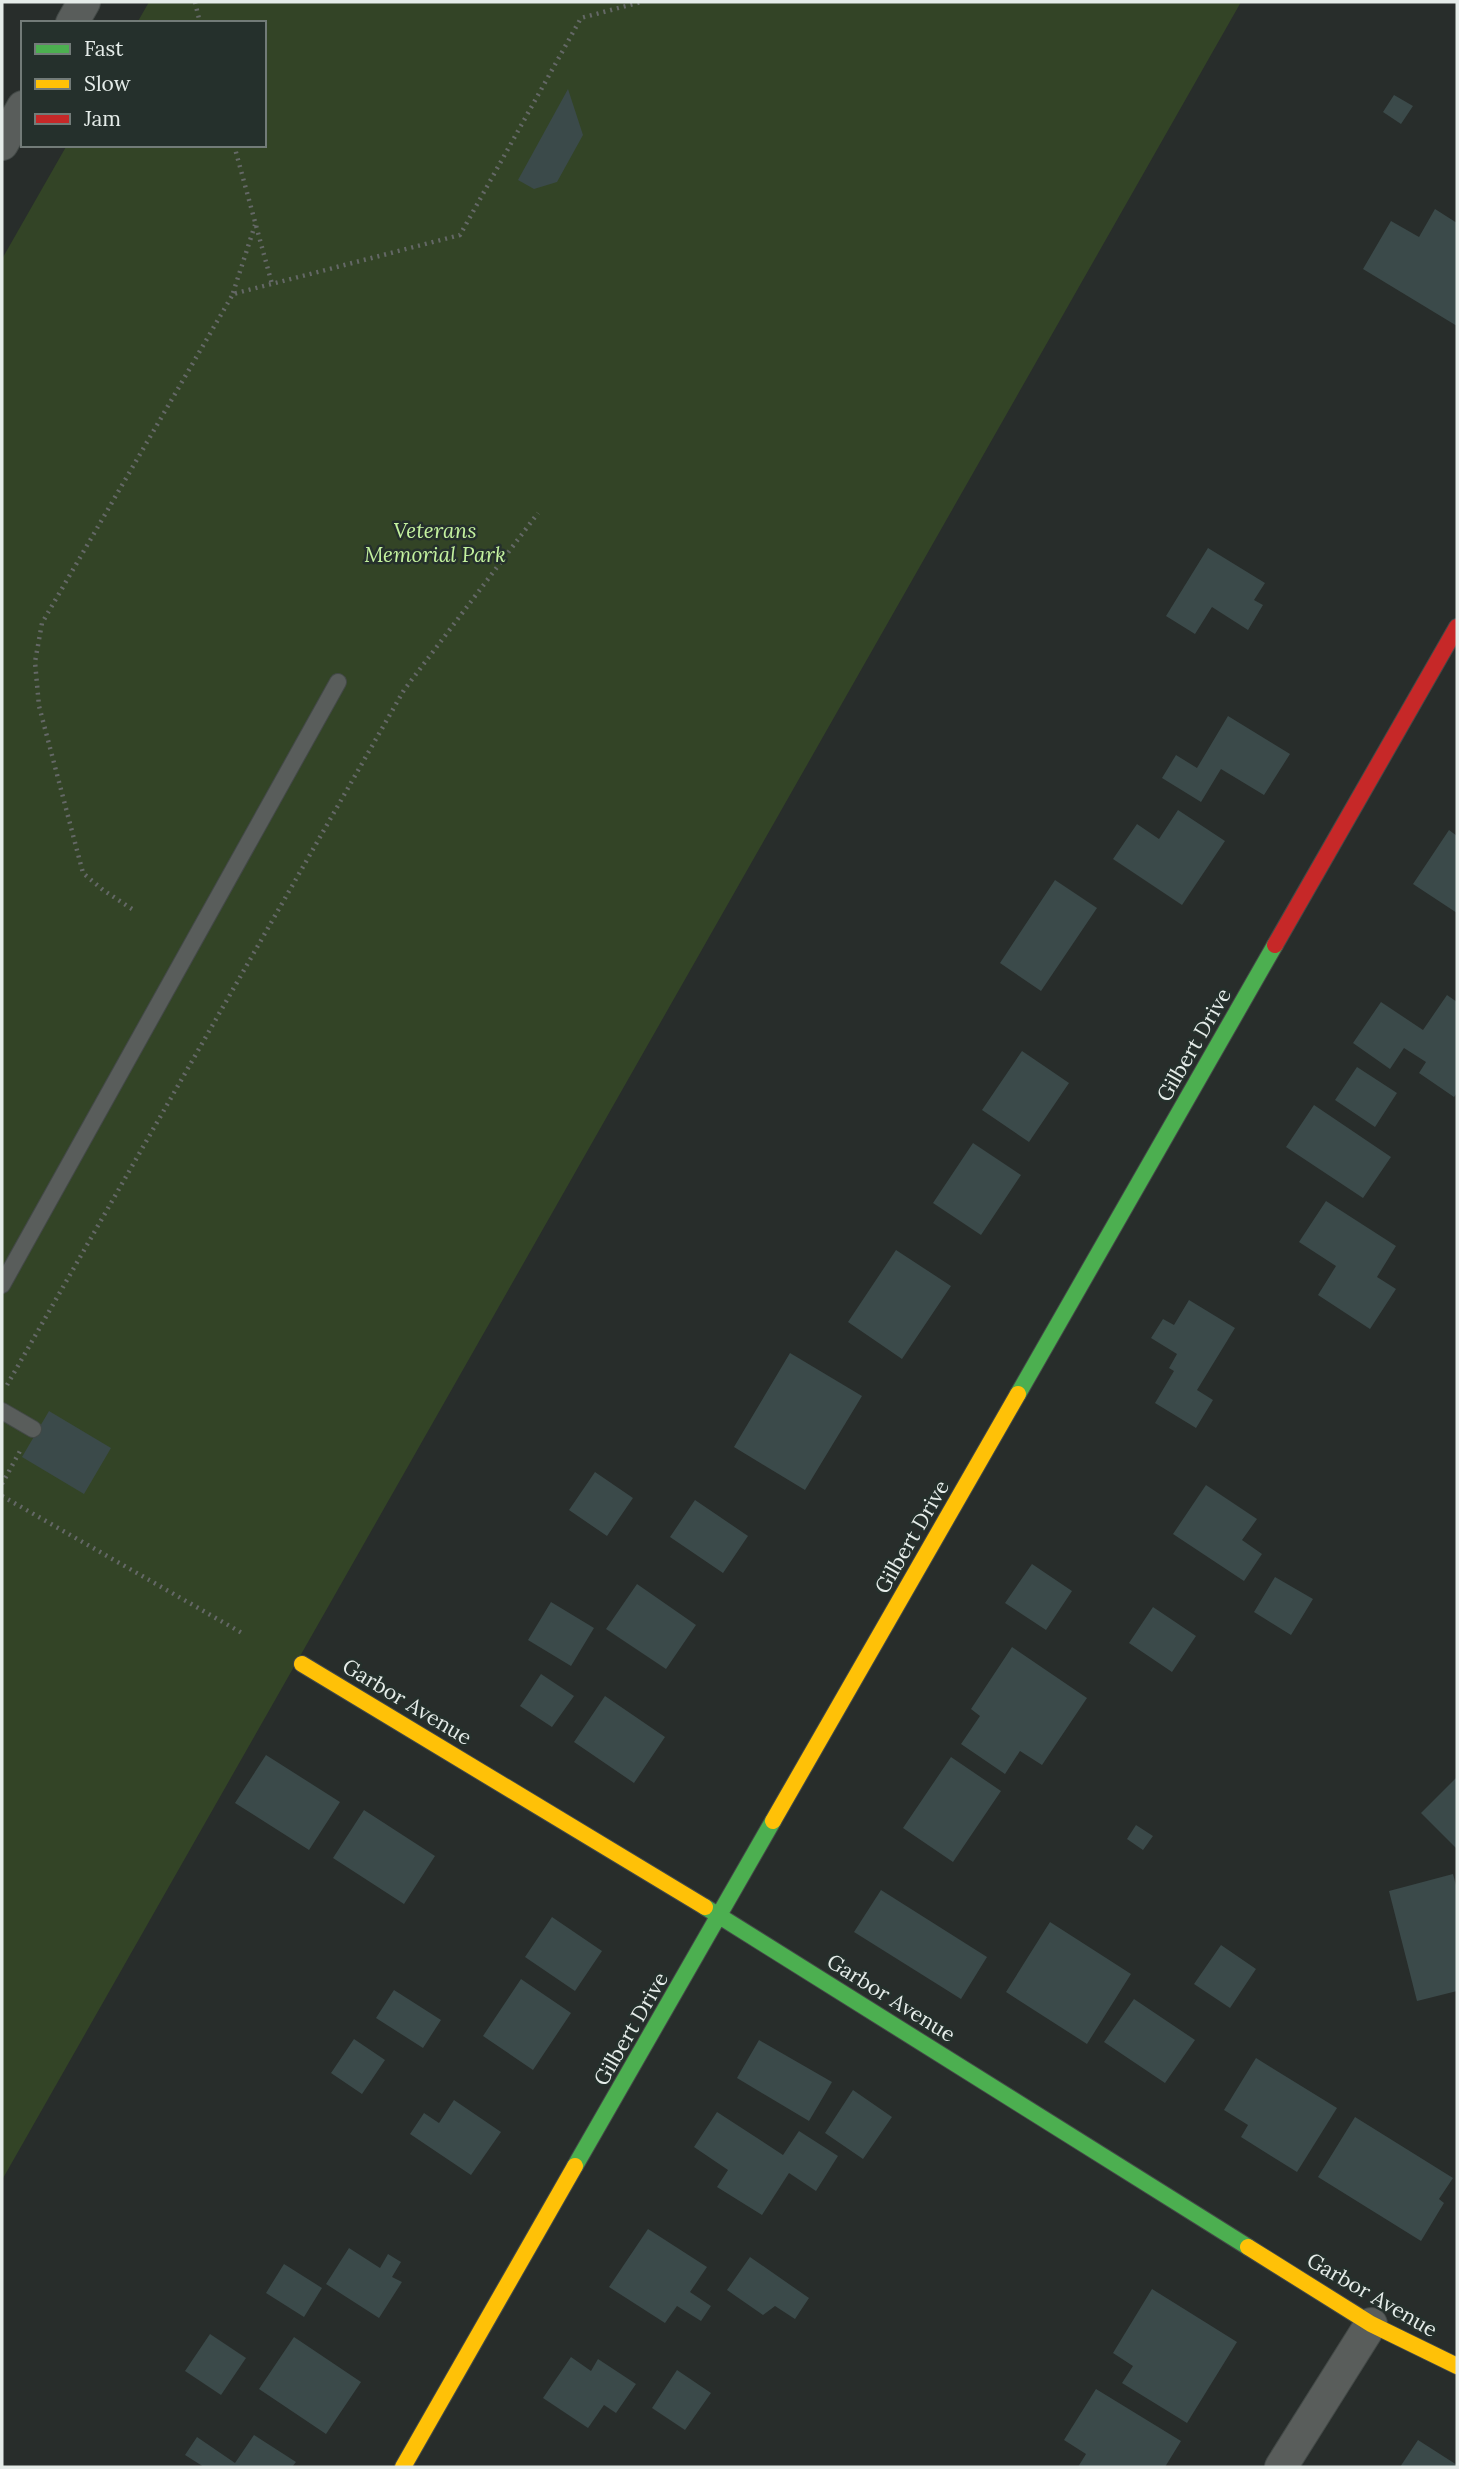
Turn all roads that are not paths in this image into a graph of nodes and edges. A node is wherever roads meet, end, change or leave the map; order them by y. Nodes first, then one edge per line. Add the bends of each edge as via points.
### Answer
1 (84, 2) edge
2 (73, 21) edge
3 (21, 111) edge
4 (2, 144) edge
5 (1457, 627) edge
6 (338, 682) dead end
7 (2, 1284) edge
8 (2, 1411) edge
9 (33, 1429) road end
10 (302, 1664) dead end
11 (720, 1916) junction
12 (1371, 2324) junction
13 (1457, 2366) edge
14 (403, 2467) edge
15 (1281, 2467) edge

1 - 2 street
3 - 4 street
5 - 11 street, Gilbert Drive
6 - 7 lane
8 - 9 lane
10 - 11 street, Garbor Avenue
11 - 12 street, Garbor Avenue
11 - 14 street, Gilbert Drive
12 - 13 street, Garbor Avenue
12 - 15 street

